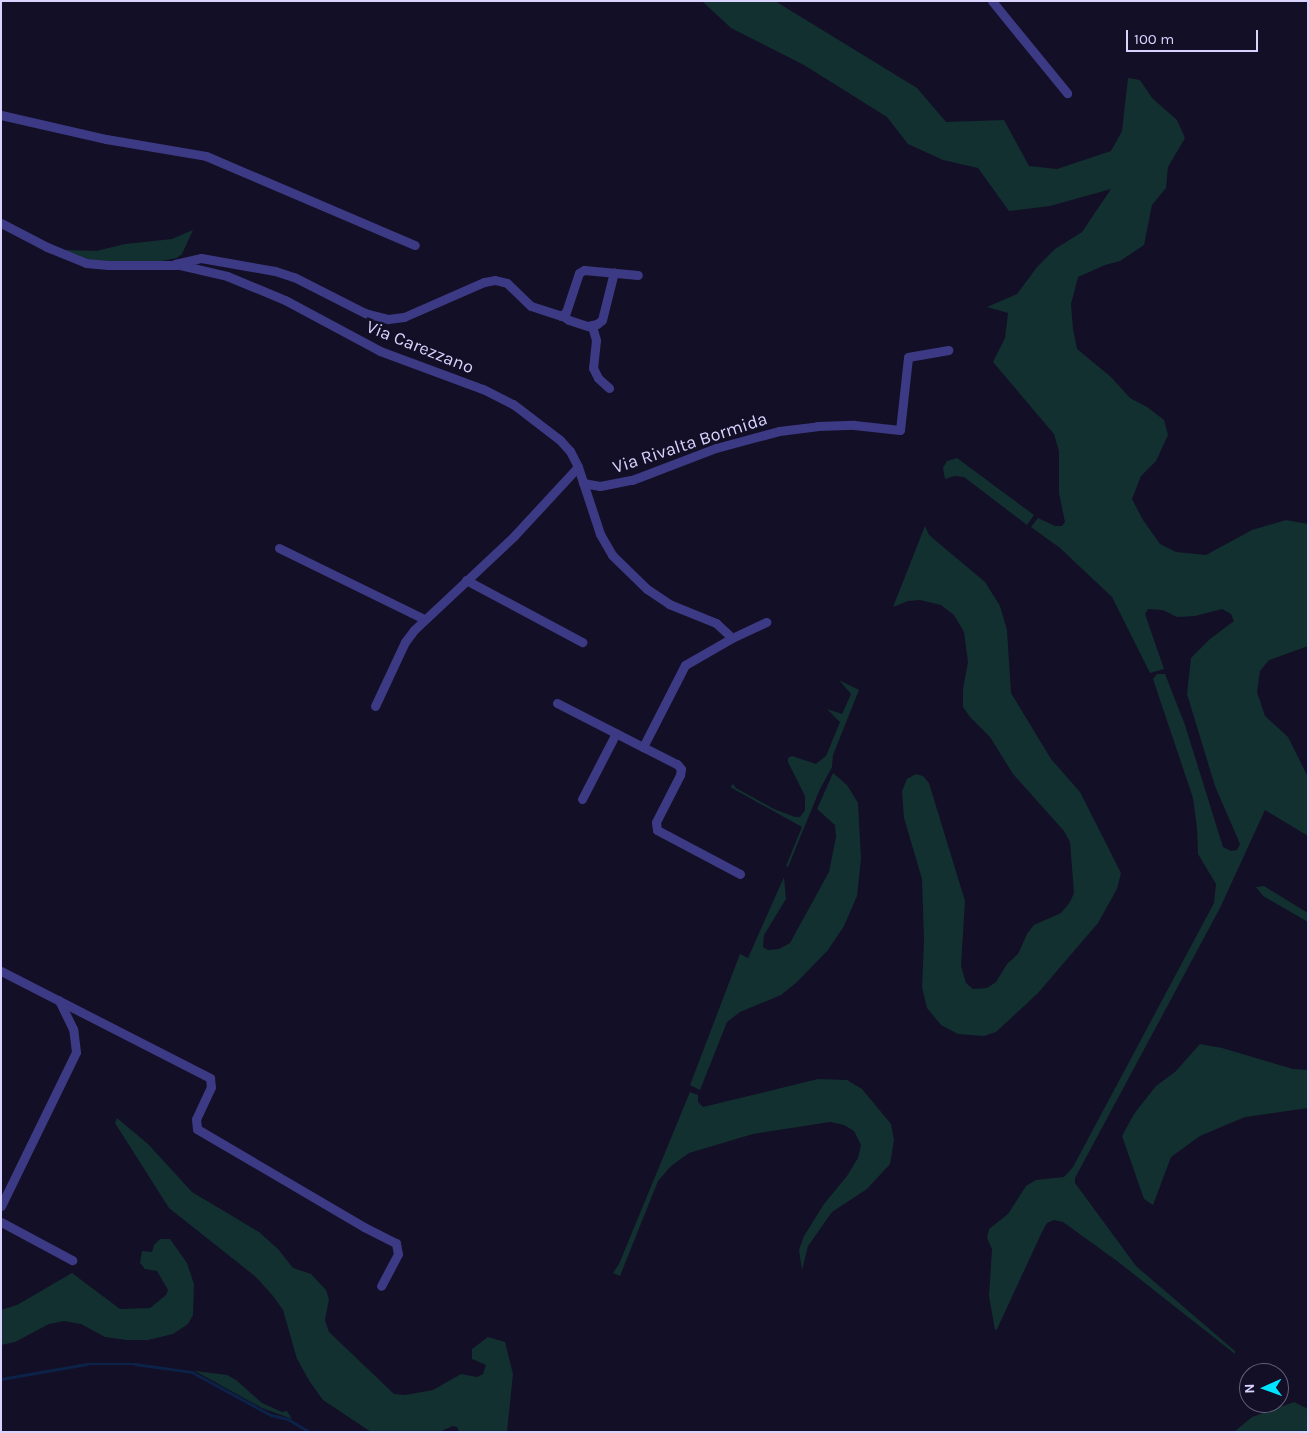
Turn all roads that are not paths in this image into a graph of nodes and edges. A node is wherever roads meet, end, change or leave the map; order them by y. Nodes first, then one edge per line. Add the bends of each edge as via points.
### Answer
1 (992, 1) edge
2 (1067, 93) dead end
3 (1, 115) edge
4 (1, 223) edge
5 (415, 245) dead end
6 (173, 265) junction
7 (614, 272) junction
8 (638, 275) dead end
9 (563, 316) junction
10 (592, 326) junction
11 (948, 350) dead end
12 (609, 388) dead end
13 (578, 467) junction
14 (583, 483) junction
15 (279, 548) dead end
16 (466, 580) junction
17 (424, 619) junction
18 (766, 622) dead end
19 (732, 638) junction
20 (582, 642) dead end
21 (557, 703) dead end
22 (375, 706) dead end
23 (616, 733) junction
24 (643, 747) junction
25 (582, 799) dead end
26 (740, 874) dead end
27 (1, 970) edge
28 (59, 1000) junction
29 (1, 1206) edge
30 (1, 1222) edge
31 (72, 1260) dead end
32 (382, 1286) dead end

1 - 2 street
3 - 5 street via 106,139 206,156
4 - 6 street, Via Carezzano via 46,247 86,263
6 - 9 street via 201,258 275,271 365,313 388,319 404,317 484,282 499,280 507,283 531,306
6 - 13 street, Via Carezzano via 215,272 256,287 380,351 506,400 528,413 560,440
7 - 8 street
7 - 9 street via 590,269 579,272
7 - 10 street via 602,320
9 - 10 street
10 - 12 street via 596,340 593,368
11 - 14 street, Via Rivalta Bormida via 908,357 900,430 854,425 779,431 716,448 632,480 600,486
13 - 14 street, Via Carezzano
13 - 16 street
14 - 19 street, Via Carezzano via 600,534 616,559 647,589 669,604 716,623
15 - 17 street
16 - 17 street
16 - 20 street
17 - 22 street via 405,642
18 - 19 street
19 - 24 street via 683,668
21 - 23 street
23 - 24 street
23 - 25 street
24 - 26 street via 681,769 656,822 656,830
27 - 28 street
28 - 29 street via 73,1029 76,1052
28 - 32 street via 209,1077 211,1087 196,1120 199,1131 396,1243 398,1254
30 - 31 street

